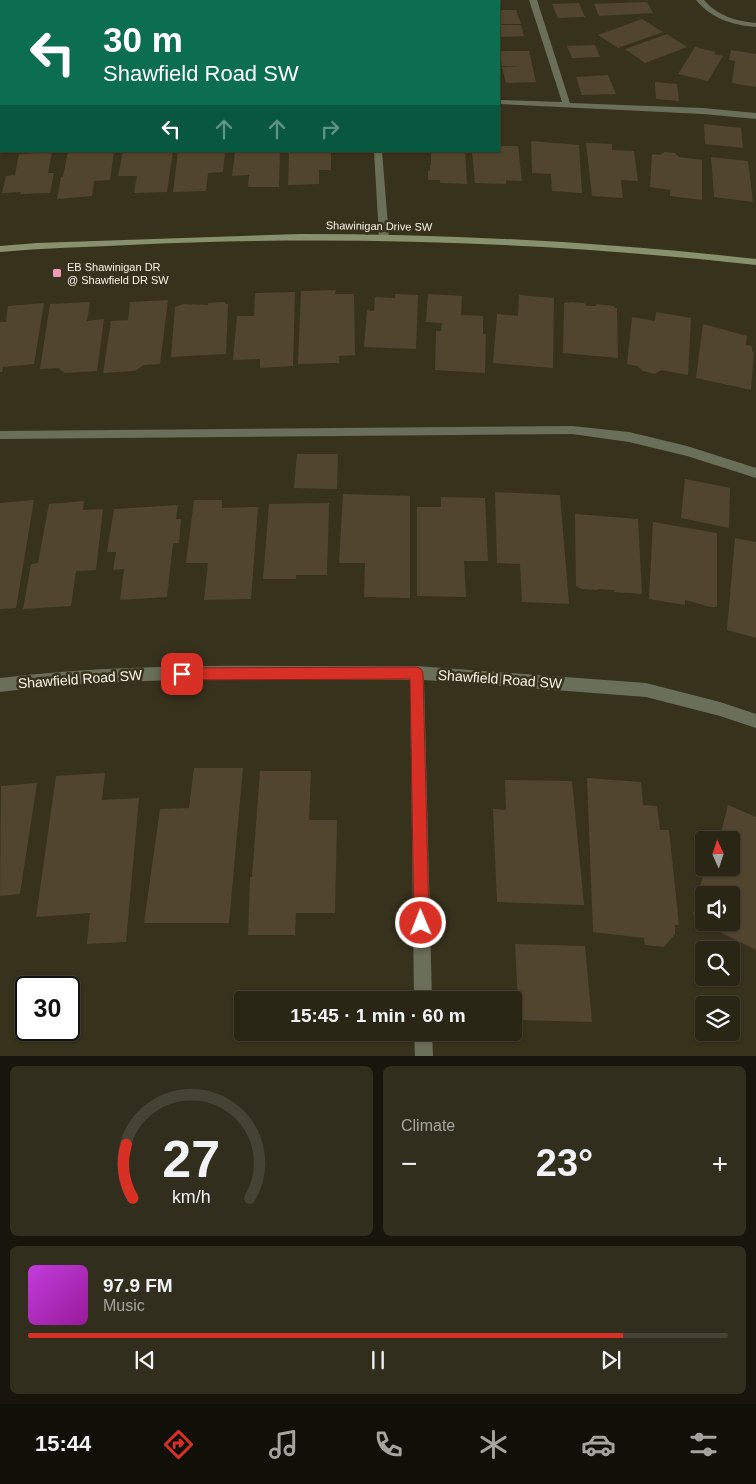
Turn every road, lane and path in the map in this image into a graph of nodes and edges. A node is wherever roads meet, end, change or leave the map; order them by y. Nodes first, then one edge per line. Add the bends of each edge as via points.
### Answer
1 (533, 0) edge
2 (700, 0) edge
3 (756, 25) edge
4 (500, 102) edge
5 (566, 104) junction
6 (756, 116) edge
7 (378, 152) edge
8 (384, 238) junction
9 (0, 249) edge
10 (756, 262) edge
11 (0, 435) edge
12 (756, 472) edge
13 (417, 673) junction
14 (0, 685) edge
15 (756, 721) edge
16 (423, 991) edge
17 (423, 1041) edge
18 (424, 1056) edge

1 - 5 street
2 - 3 street via 721,18
4 - 5 street
5 - 6 street
7 - 8 street
8 - 9 street, Shawinigan Drive SW via 206,238
8 - 10 street, Shawinigan Drive SW via 592,245
11 - 12 street via 572,430 629,437
13 - 14 street, Shawfield Road SW via 143,674
13 - 15 street, Shawfield Road SW via 646,690
13 - 16 street
17 - 18 street

